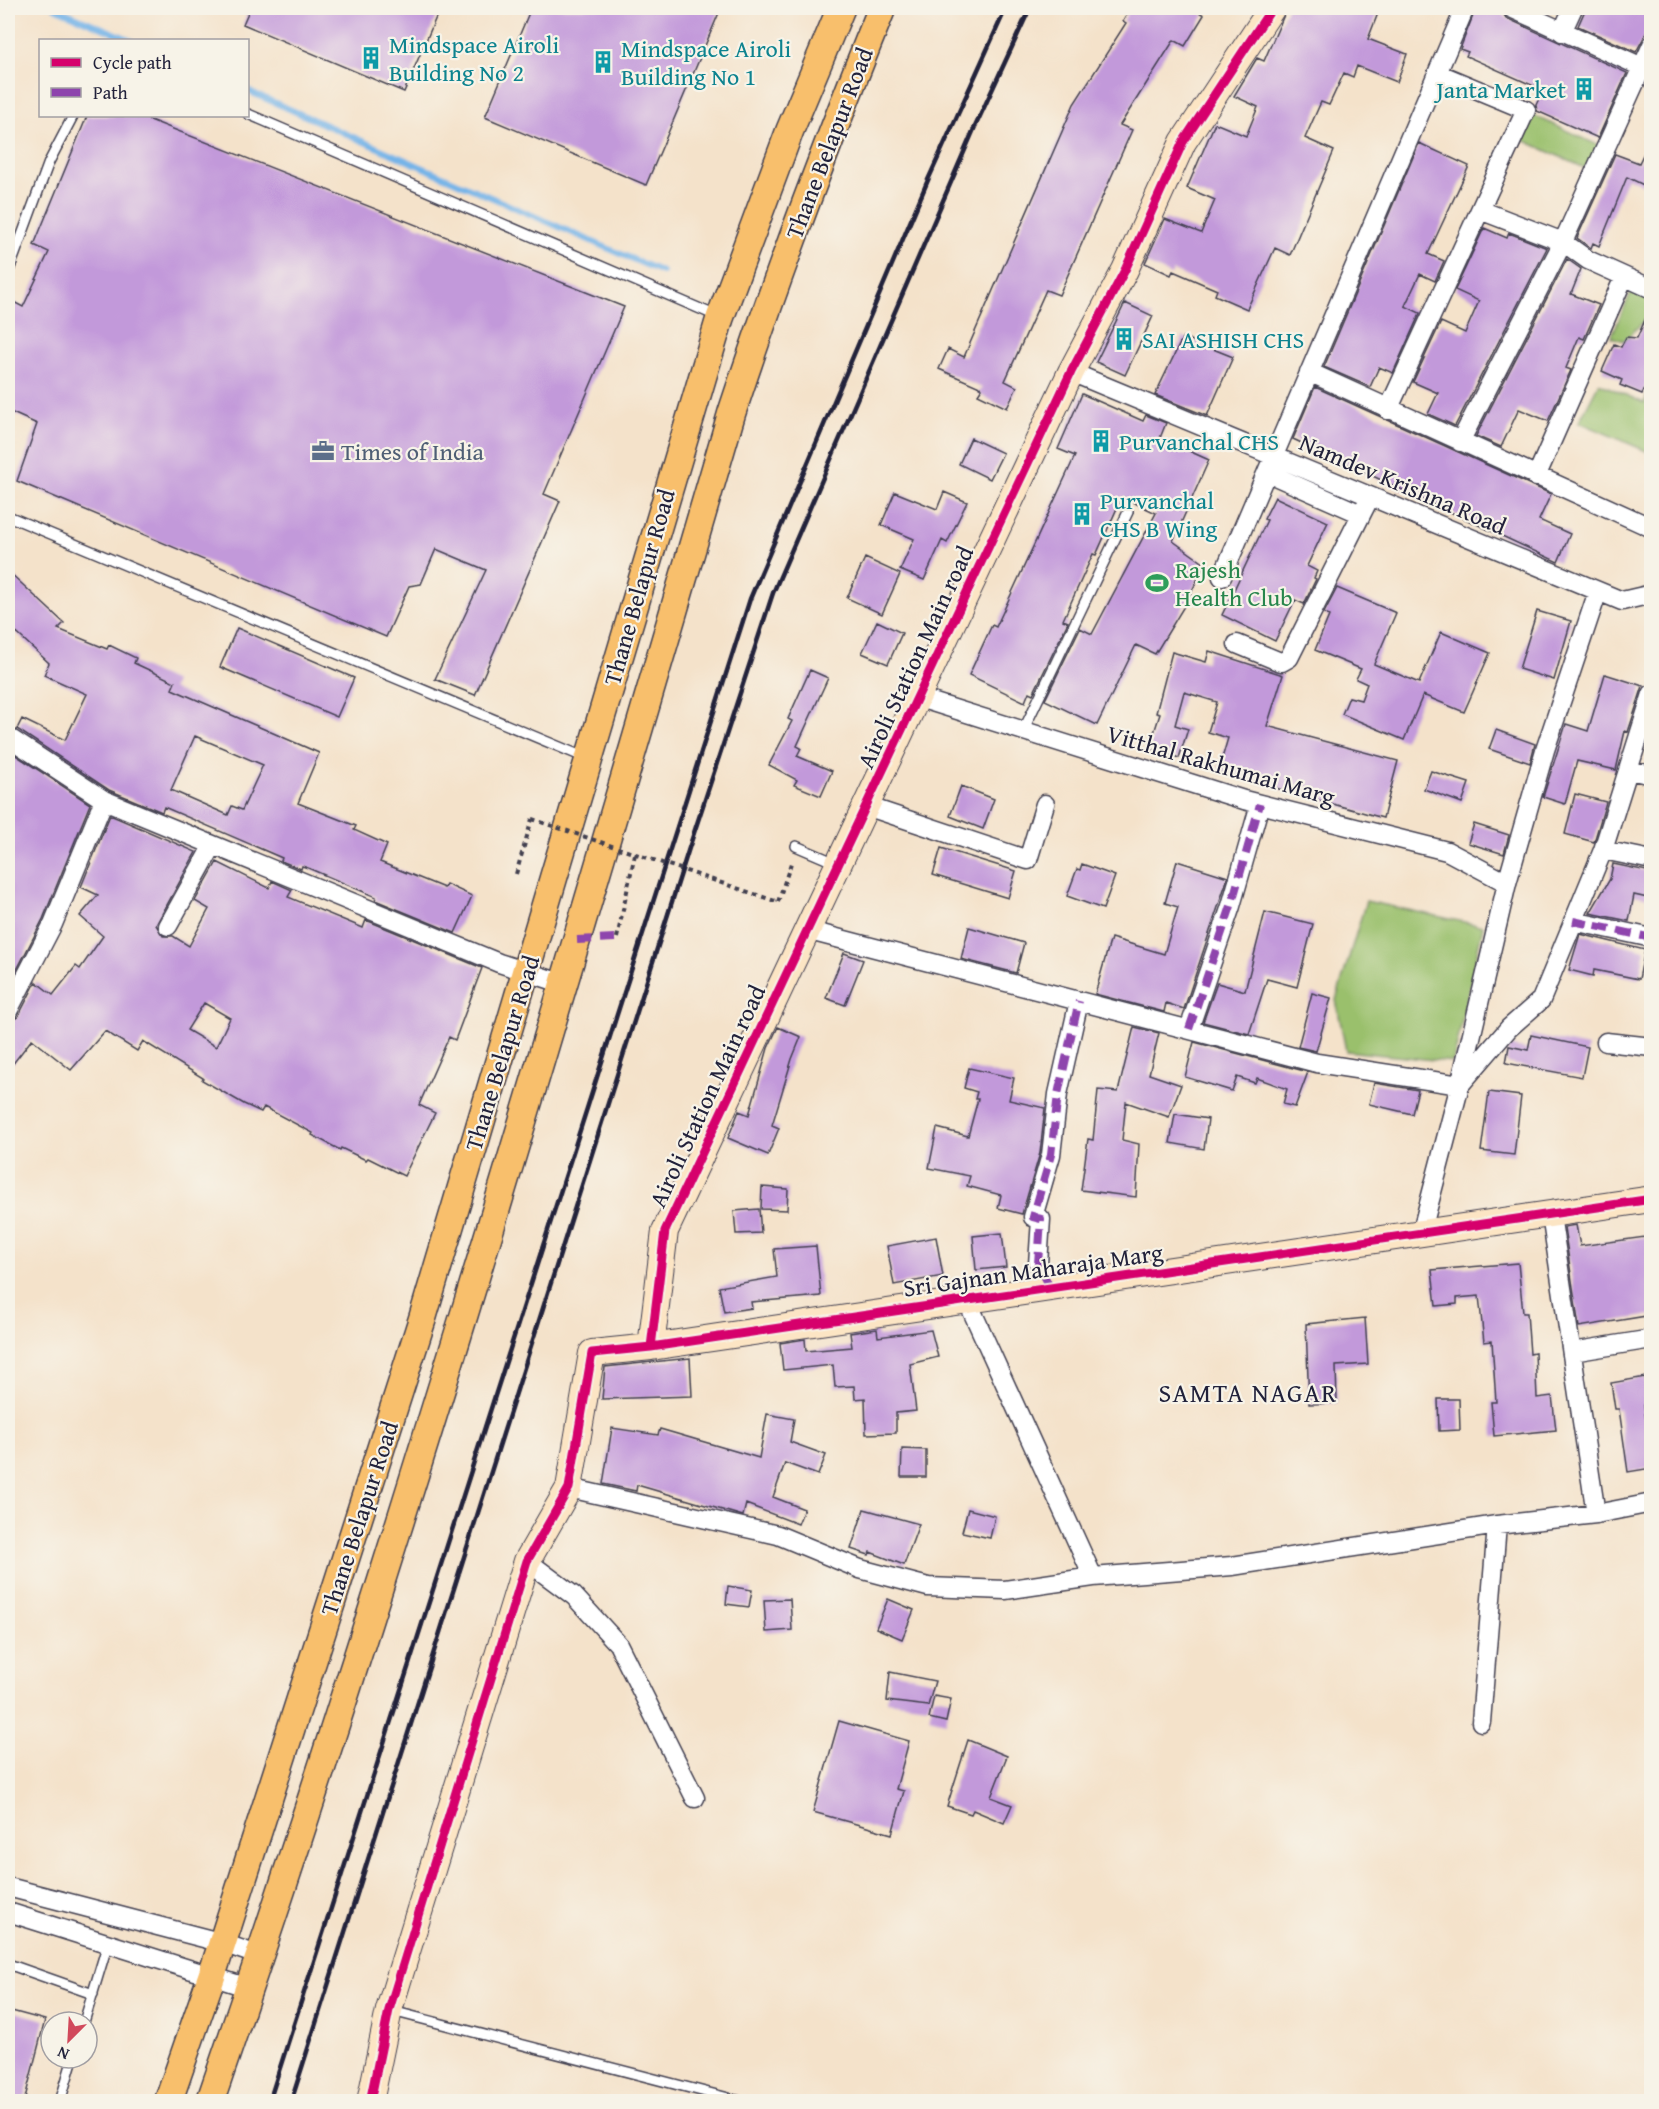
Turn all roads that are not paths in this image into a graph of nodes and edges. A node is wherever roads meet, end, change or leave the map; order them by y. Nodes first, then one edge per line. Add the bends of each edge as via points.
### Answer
1 (841, 8) edge
2 (882, 8) edge
3 (1272, 8) edge
4 (1465, 8) edge
5 (1511, 8) edge
6 (1573, 8) edge
7 (1562, 32) junction
8 (1652, 45) edge
9 (1642, 67) junction
10 (1437, 73) junction
11 (249, 114) edge
12 (72, 117) edge
13 (1480, 210) junction
14 (1563, 242) junction
15 (8, 273) edge
16 (1624, 277) junction
17 (1652, 289) edge
18 (720, 318) junction
19 (1071, 372) junction
20 (1309, 372) junction
21 (1388, 410) junction
22 (1460, 442) junction
23 (1271, 465) junction
24 (1536, 477) junction
25 (1370, 497) junction
26 (1128, 512) dead end
27 (1361, 514) junction
28 (8, 516) edge
29 (1652, 528) edge
30 (1222, 577) dead end
31 (1598, 591) junction
32 (1652, 594) edge
33 (1237, 644) dead end
34 (1652, 694) edge
35 (919, 698) junction
36 (1023, 731) junction
37 (8, 736) edge
38 (588, 759) junction
39 (1629, 770) junction
40 (1652, 775) edge
41 (104, 800) junction
42 (1045, 804) dead end
43 (1260, 804) junction
44 (866, 806) junction
45 (213, 845) junction
46 (796, 846) road end
47 (1603, 850) junction
48 (1652, 860) edge
49 (838, 864) junction
50 (1507, 883) junction
51 (1573, 921) junction
52 (168, 926) dead end
53 (806, 930) junction
54 (1652, 938) edge
55 (526, 973) junction
56 (564, 984) junction
57 (1079, 1001) junction
58 (8, 1011) edge
59 (1189, 1029) junction
60 (1606, 1042) dead end
61 (1652, 1047) edge
62 (1460, 1085) junction
63 (1652, 1199) edge
64 (1551, 1215) junction
65 (1421, 1234) junction
66 (1050, 1287) junction
67 (966, 1298) junction
68 (1652, 1339) edge
69 (651, 1347) junction
70 (1572, 1352) junction
71 (569, 1488) junction
72 (1652, 1503) edge
73 (1596, 1514) junction
74 (1497, 1525) junction
75 (527, 1561) junction
76 (1093, 1577) junction
77 (1481, 1722) dead end
78 (695, 1798) dead end
79 (8, 1887) edge
80 (8, 1912) edge
81 (108, 1943) junction
82 (223, 1943) junction
83 (260, 1956) junction
84 (8, 1964) edge
85 (212, 1976) junction
86 (249, 1988) junction
87 (93, 1994) junction
88 (88, 2010) edge
89 (389, 2010) junction
90 (69, 2070) edge
91 (60, 2102) edge
92 (168, 2102) edge
93 (210, 2102) edge
94 (370, 2102) edge
95 (744, 2102) edge

1 - 18 main road, Thane Belapur Road via 790,130
2 - 56 main road, Thane Belapur Road via 826,144 732,412
3 - 19 street, Airoli Station Main road via 1183,142 1125,270
4 - 10 street
5 - 7 street
6 - 7 street
7 - 9 street
8 - 9 street
9 - 14 street
10 - 13 street via 1526,110
10 - 20 street
11 - 18 lane
12 - 15 lane via 49,162
13 - 14 street
13 - 21 street
14 - 16 street via 1588,260
14 - 22 street
16 - 17 street
16 - 24 street
18 - 38 main road, Thane Belapur Road
19 - 23 street, Namdev Krishna Road
19 - 35 street, Airoli Station Main road
20 - 21 street
20 - 23 street
21 - 22 street
22 - 24 street
23 - 25 street, Namdev Krishna Road
23 - 27 street
23 - 30 street
24 - 29 street
25 - 27 street
25 - 31 street, Namdev Krishna Road
26 - 36 lane
27 - 33 street via 1286,661
28 - 38 lane
31 - 32 street, Namdev Krishna Road via 1622,601
31 - 50 street via 1545,750
34 - 39 street
35 - 36 street, Vitthal Rakhumai Marg
35 - 44 street, Airoli Station Main road
36 - 43 street, Vitthal Rakhumai Marg
37 - 41 street
38 - 55 main road, Thane Belapur Road
39 - 40 street
39 - 47 street
41 - 45 street
41 - 58 street via 53,924
42 - 44 street via 1028,860
43 - 50 street, Vitthal Rakhumai Marg via 1447,851
43 - 59 street via 1231,906
44 - 49 street, Airoli Station Main road
45 - 52 street
45 - 55 street
46 - 49 lane
47 - 48 street
47 - 51 street
49 - 53 street, Airoli Station Main road
50 - 62 street
51 - 54 street
51 - 62 street via 1540,1000 1509,1028
53 - 57 street
53 - 69 street, Airoli Station Main road via 665,1232
55 - 56 street
55 - 82 main road, Thane Belapur Road via 422,1320
56 - 83 main road, Thane Belapur Road via 460,1332
57 - 59 street
57 - 66 street via 1058,1094 1051,1155 1033,1217 1041,1219 1038,1264
59 - 62 street via 1317,1063
60 - 61 street
62 - 65 street
63 - 64 street, Sri Gajnan Maharaja Marg
64 - 65 street, Sri Gajnan Maharaja Marg
64 - 70 street
65 - 66 street, Sri Gajnan Maharaja Marg
66 - 67 street, Sri Gajnan Maharaja Marg
67 - 69 street, Sri Gajnan Maharaja Marg
67 - 76 street
68 - 70 street
69 - 71 street, Sri Gajnan Maharaja Marg via 592,1353
70 - 73 street
71 - 75 street
71 - 76 street via 778,1535 860,1569 928,1587 1005,1590
72 - 73 street
73 - 74 street
74 - 76 street via 1232,1566
74 - 77 street
75 - 78 street via 574,1596 618,1644
75 - 89 street
79 - 82 street
80 - 81 street
81 - 85 street
81 - 87 lane
82 - 83 street
82 - 85 main road, Thane Belapur Road
83 - 86 main road, Thane Belapur Road
84 - 87 lane
85 - 86 street
85 - 92 main road, Thane Belapur Road
86 - 93 main road, Thane Belapur Road
87 - 88 lane
89 - 94 street
89 - 95 lane
90 - 91 lane

